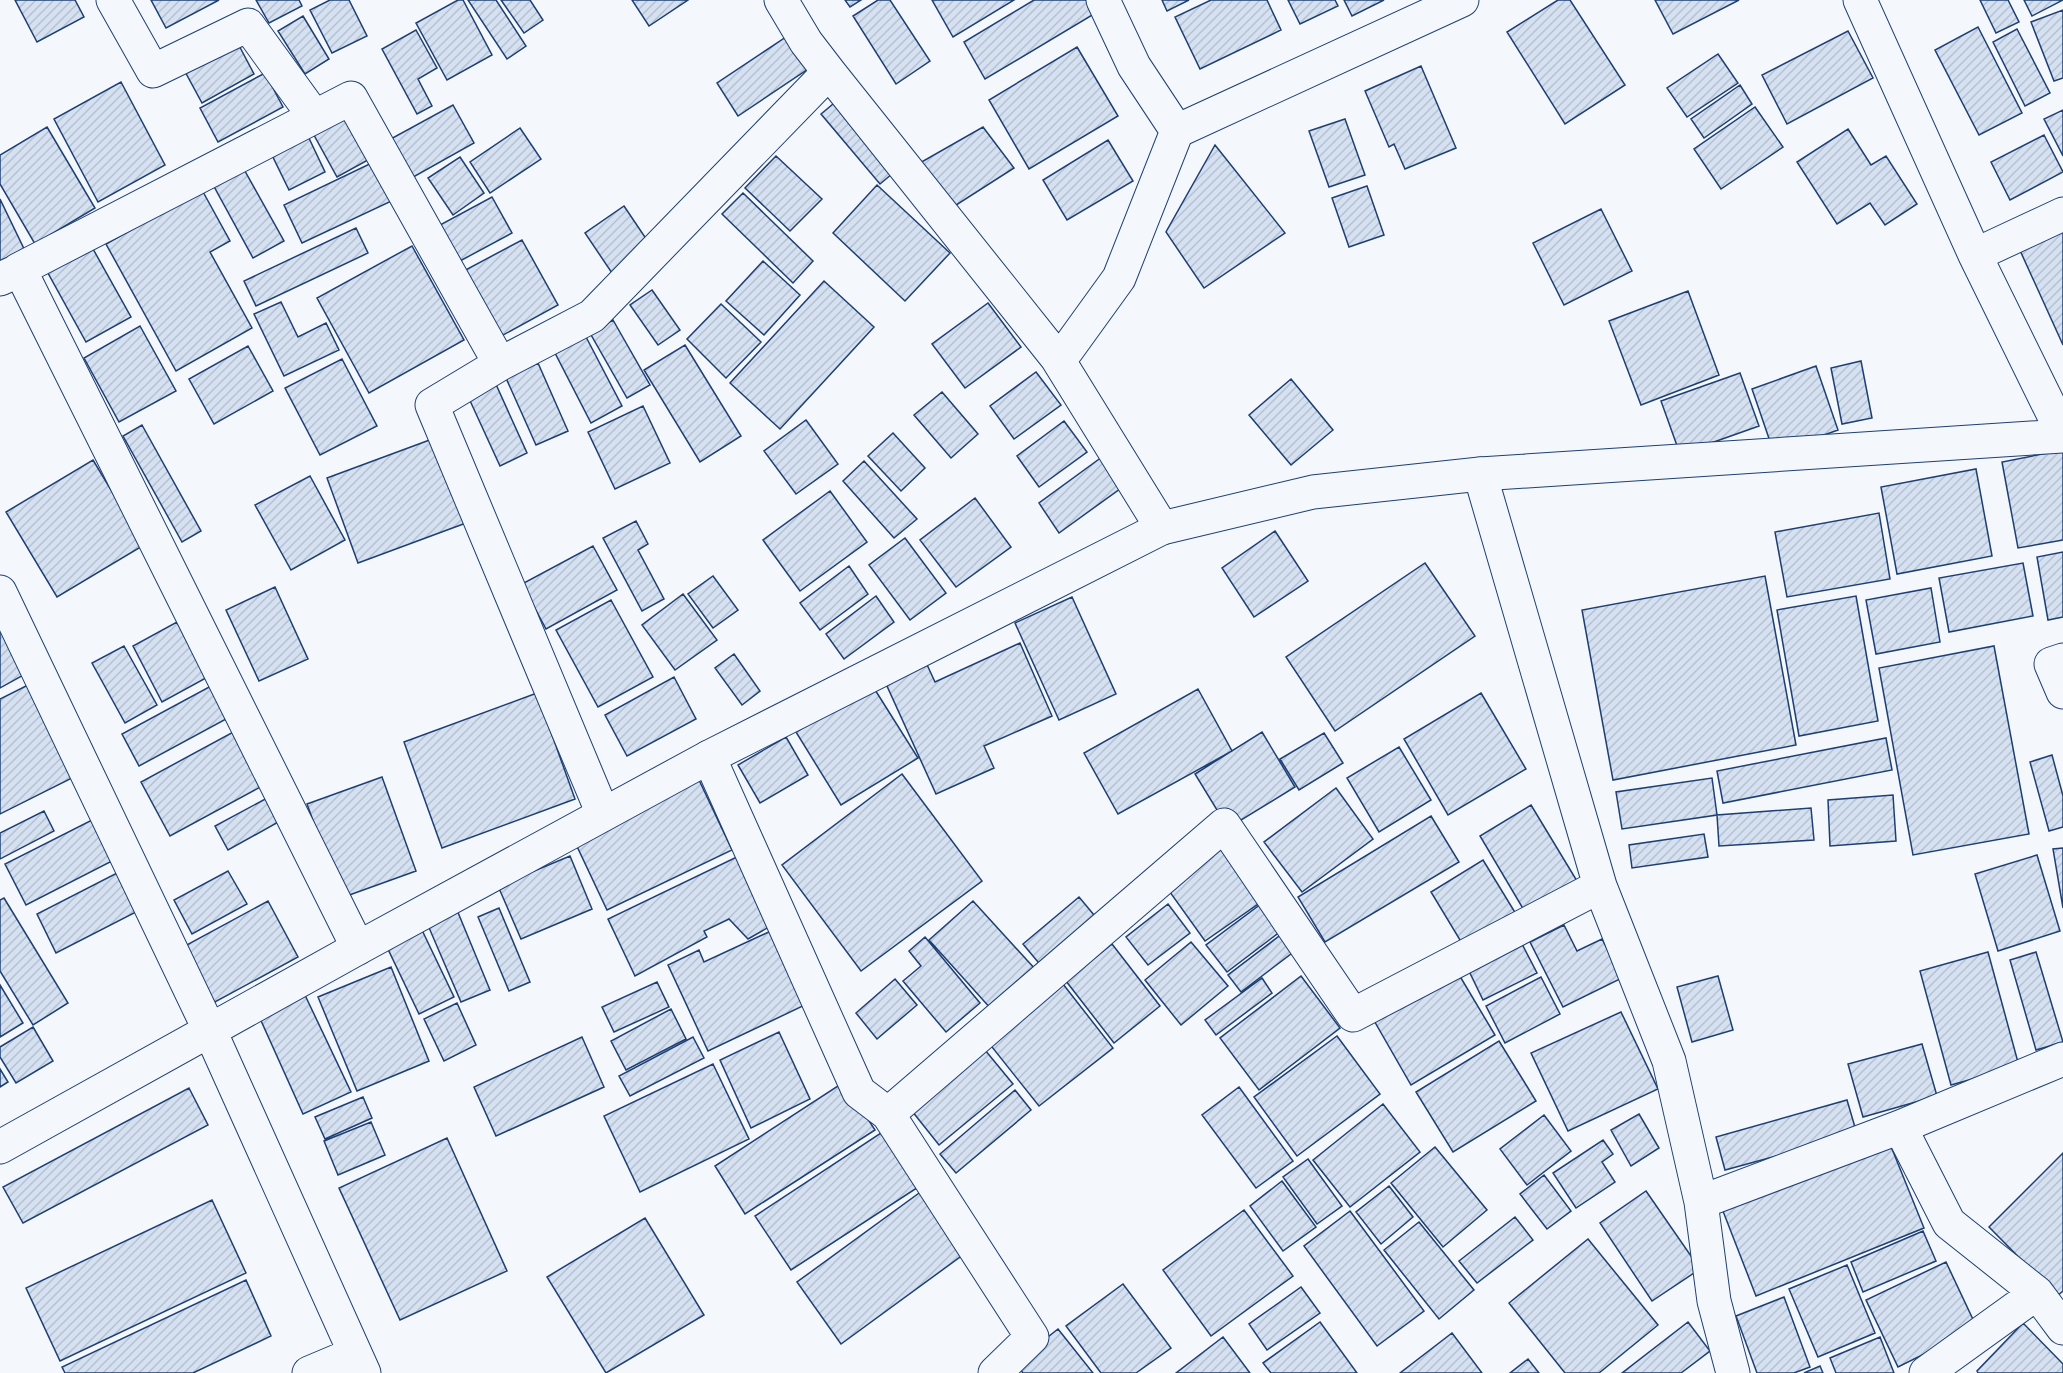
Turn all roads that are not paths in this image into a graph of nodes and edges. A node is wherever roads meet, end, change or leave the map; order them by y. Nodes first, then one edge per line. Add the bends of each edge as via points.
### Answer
1 (113, 0) edge
2 (781, 0) edge
3 (1103, 0) edge
4 (1462, 0) edge
5 (1860, 0) edge
6 (829, 72) junction
7 (314, 116) junction
8 (1177, 131) junction
9 (2063, 214) edge
10 (1975, 255) junction
11 (9, 274) edge
12 (1057, 358) junction
13 (500, 364) junction
14 (2063, 435) edge
15 (1480, 474) junction
16 (1162, 528) junction
17 (0, 592) edge
18 (2063, 660) edge
19 (2063, 692) edge
20 (709, 757) junction
21 (603, 814) junction
22 (1600, 886) junction
23 (358, 948) junction
24 (210, 1031) junction
25 (2063, 1059) edge
26 (888, 1114) junction
27 (1900, 1127) junction
28 (0, 1147) edge
29 (1701, 1202) junction
30 (2037, 1293) junction
31 (2063, 1328) edge
32 (359, 1364) edge
33 (309, 1373) edge
34 (995, 1373) edge
35 (1733, 1373) edge
36 (1926, 1373) edge

1 - 7 street via 153,71 248,25
2 - 6 street
3 - 8 street via 1134,66
4 - 8 street
5 - 10 street
6 - 12 street
6 - 13 street via 592,316
7 - 11 street
7 - 13 street via 351,98
8 - 12 street via 1119,278 1067,350
9 - 10 street
10 - 14 street
11 - 23 street
12 - 16 street
13 - 21 street via 432,405
14 - 15 street
15 - 16 street via 1313,492
15 - 22 street
16 - 20 street
17 - 24 street
18 - 19 street via 2051,664
20 - 21 street
20 - 26 street via 859,1092
21 - 23 street
22 - 26 street via 1353,1015 1224,825
22 - 29 street via 1669,1060
23 - 24 street
24 - 28 street
24 - 32 street
25 - 27 street
26 - 34 street via 1032,1336
27 - 29 street
27 - 30 street via 1949,1222
29 - 35 street via 1714,1301
30 - 31 street
30 - 36 street
32 - 33 street

